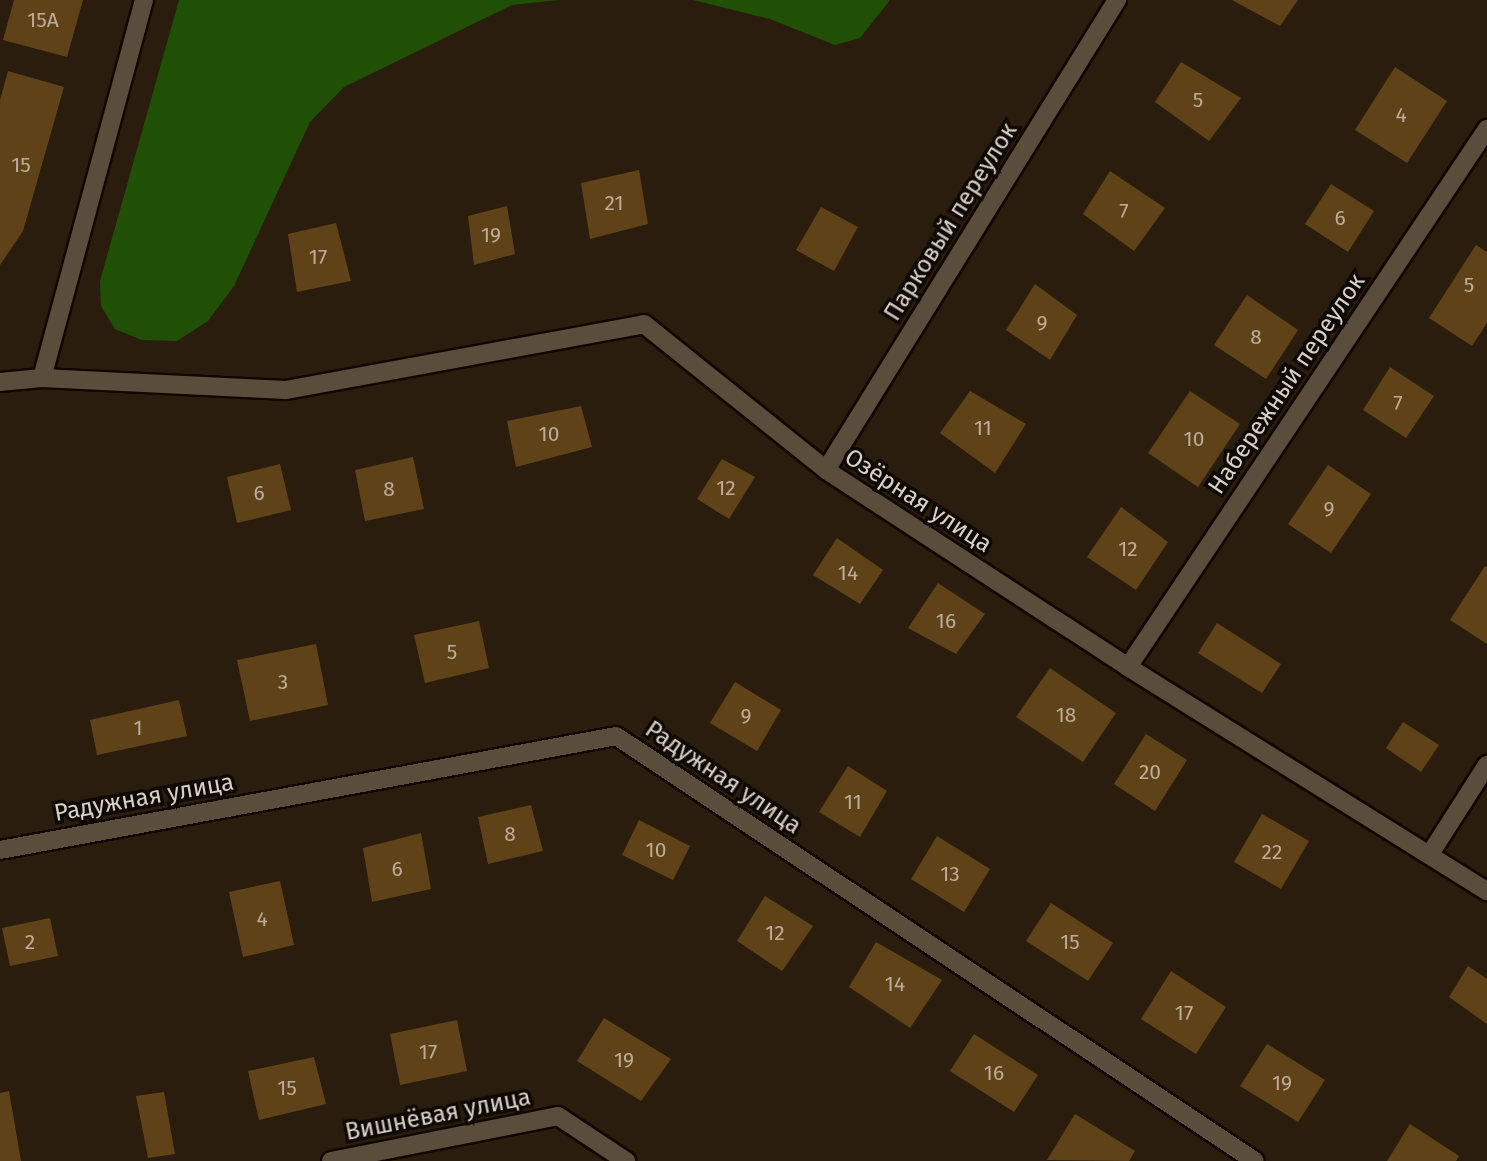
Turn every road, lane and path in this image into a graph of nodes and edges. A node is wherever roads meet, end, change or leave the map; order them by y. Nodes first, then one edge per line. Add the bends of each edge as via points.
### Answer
1 (144, 0) edge
2 (1117, 0) edge
3 (1487, 129) edge
4 (42, 377) junction
5 (0, 382) edge
6 (826, 470) junction
7 (1128, 667) junction
8 (1487, 765) edge
9 (0, 850) edge
10 (1430, 853) junction
11 (1487, 891) edge
12 (331, 1161) edge
13 (626, 1161) edge
14 (1255, 1161) edge

1 - 4 street
2 - 6 street, Парковый переулок
3 - 7 street, Набережный переулок
4 - 5 street, Озёрная улица
4 - 6 street, Озёрная улица via 286,390 644,324
6 - 7 street, Озёрная улица
7 - 10 street, Озёрная улица
8 - 10 street
9 - 14 street, Радужная улица via 616,736
10 - 11 street, Озёрная улица
12 - 13 street, Вишнёвая улица via 558,1116

